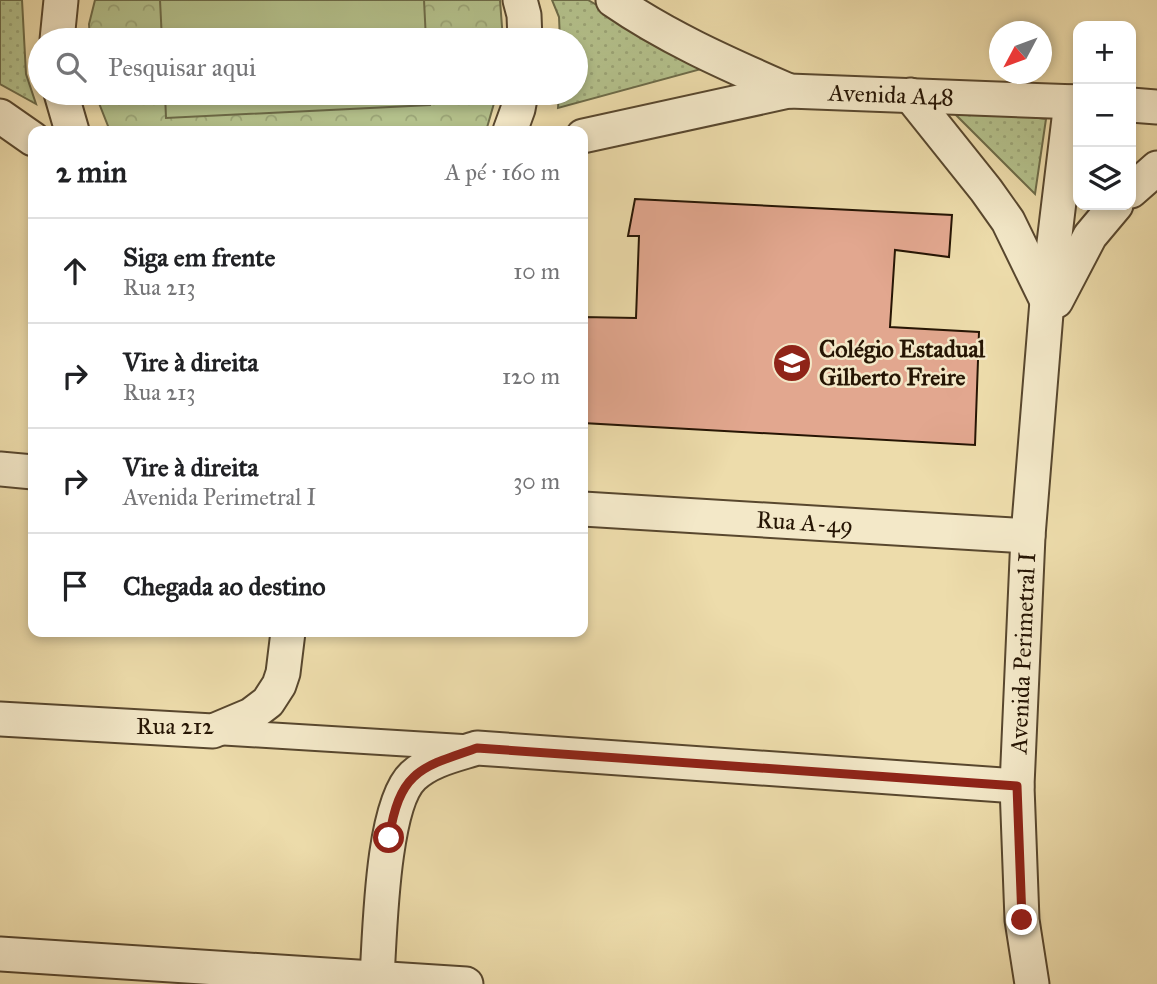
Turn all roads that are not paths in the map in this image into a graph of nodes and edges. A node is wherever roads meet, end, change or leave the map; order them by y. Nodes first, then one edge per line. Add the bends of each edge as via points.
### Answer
1 (61, 0) edge
2 (520, 0) edge
3 (613, 0) edge
4 (58, 28) edge
5 (525, 28) edge
6 (789, 91) junction
7 (910, 95) junction
8 (1073, 102) edge
9 (64, 105) edge
10 (519, 105) edge
11 (1136, 106) edge
12 (1157, 107) edge
13 (0, 116) edge
14 (1073, 116) edge
15 (71, 126) edge
16 (512, 126) edge
17 (588, 135) edge
18 (28, 136) edge
19 (1157, 168) edge
20 (1136, 187) edge
21 (1112, 210) edge
22 (1046, 311) junction
23 (0, 469) edge
24 (28, 472) edge
25 (588, 509) edge
26 (1028, 536) junction
27 (287, 637) edge
28 (0, 719) edge
29 (213, 732) junction
30 (477, 748) junction
31 (1017, 786) junction
32 (0, 954) edge
33 (377, 977) junction
34 (466, 984) edge
35 (1032, 984) edge

1 - 4 street
2 - 5 street
3 - 6 street, Avenida A48 via 703,54
6 - 7 street, Avenida A48
6 - 17 street, Avenida A48
7 - 8 street, Avenida A48
7 - 22 street via 1008,222
9 - 15 street
10 - 16 street
11 - 12 street
13 - 18 street
14 - 22 street, Avenida Perimetral I
19 - 20 street
21 - 22 street, Avenida Perimetral I via 1085,244
22 - 26 street, Avenida Perimetral I
23 - 24 street
25 - 26 street, Rua A-49
26 - 31 street, Avenida Perimetral I
27 - 29 street, Rua 212 via 283,673 273,695 256,712
28 - 29 street, Rua 212
29 - 30 street
30 - 31 street
30 - 33 street via 428,766 410,779 400,794 389,838
31 - 35 street, Avenida Perimetral I via 1022,920
32 - 33 street
33 - 34 street

